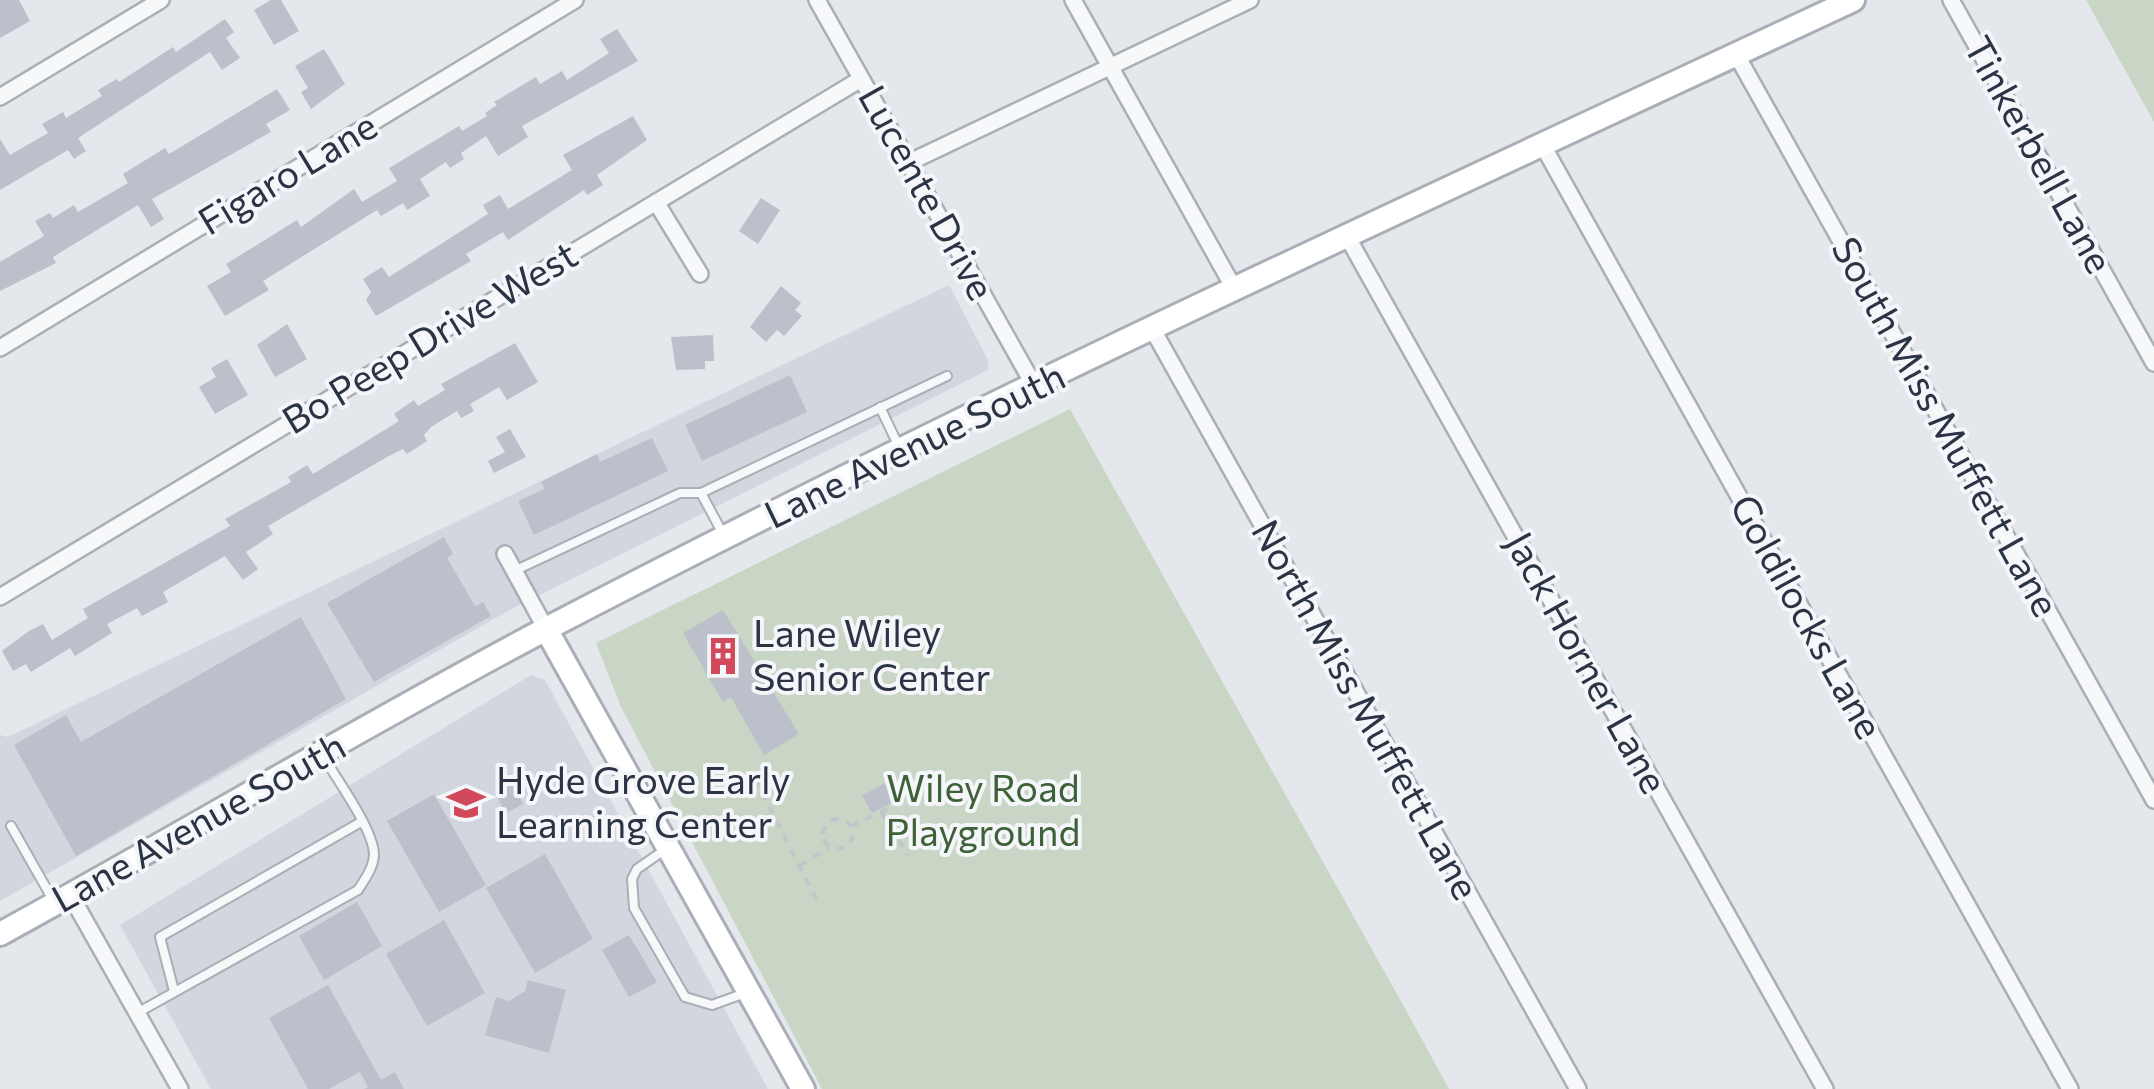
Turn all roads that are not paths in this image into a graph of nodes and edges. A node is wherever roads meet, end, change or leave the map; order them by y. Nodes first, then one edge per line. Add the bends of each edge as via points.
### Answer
1 (162, 0) edge
2 (575, 0) edge
3 (817, 0) edge
4 (1073, 0) edge
5 (1250, 0) edge
6 (1853, 0) edge
7 (1950, 0) edge
8 (1736, 54) junction
9 (1110, 66) junction
10 (862, 79) junction
11 (0, 97) edge
12 (1542, 144) junction
13 (910, 162) junction
14 (656, 202) junction
15 (1348, 238) junction
16 (700, 274) dead end
17 (1235, 290) junction
18 (1153, 330) junction
19 (0, 348) edge
20 (2154, 363) edge
21 (946, 376) dead end
22 (1034, 386) junction
23 (880, 407) junction
24 (901, 452) junction
25 (702, 493) junction
26 (726, 539) junction
27 (506, 554) dead end
28 (514, 570) junction
29 (0, 597) edge
30 (546, 630) junction
31 (321, 753) junction
32 (2154, 800) edge
33 (362, 822) junction
34 (10, 826) dead end
35 (667, 848) junction
36 (63, 900) junction
37 (0, 934) edge
38 (174, 991) junction
39 (748, 992) junction
40 (137, 1013) junction
41 (180, 1089) edge
42 (803, 1089) edge
43 (1578, 1089) edge
44 (1824, 1089) edge
45 (2070, 1089) edge

1 - 11 street
2 - 19 street, Figaro Lane
3 - 10 street, Lucente Drive
4 - 9 street
5 - 9 street
6 - 8 main road, Lane Avenue South
7 - 20 street, Tinkerbell Lane
8 - 12 main road, Lane Avenue South
8 - 32 street, South Miss Muffett Lane
9 - 13 street
9 - 17 street
10 - 13 street, Lucente Drive
10 - 14 street, Bo Peep Drive West
12 - 15 main road, Lane Avenue South
12 - 45 street, Goldilocks Lane
13 - 22 street, Lucente Drive
14 - 16 street
14 - 29 street, Bo Peep Drive West
15 - 17 main road, Lane Avenue South
15 - 44 street, Jack Horner Lane
17 - 18 main road, Lane Avenue South
18 - 22 main road, Lane Avenue South
18 - 43 street, North Miss Muffett Lane
21 - 23 lane
22 - 24 main road, Lane Avenue South
23 - 24 lane
23 - 25 lane
24 - 26 main road, Lane Avenue South
25 - 26 lane
25 - 28 lane via 680,493
26 - 30 main road, Lane Avenue South
27 - 28 street
28 - 30 street
30 - 31 main road, Lane Avenue South
30 - 35 main road
31 - 33 lane
31 - 36 main road, Lane Avenue South
33 - 38 lane via 374,854 358,890
33 - 38 lane via 160,937
34 - 36 lane
35 - 39 main road
35 - 39 lane via 637,870 634,908 685,997 712,1004
36 - 37 main road, Lane Avenue South
36 - 40 street
38 - 40 lane
39 - 42 main road
40 - 41 street

